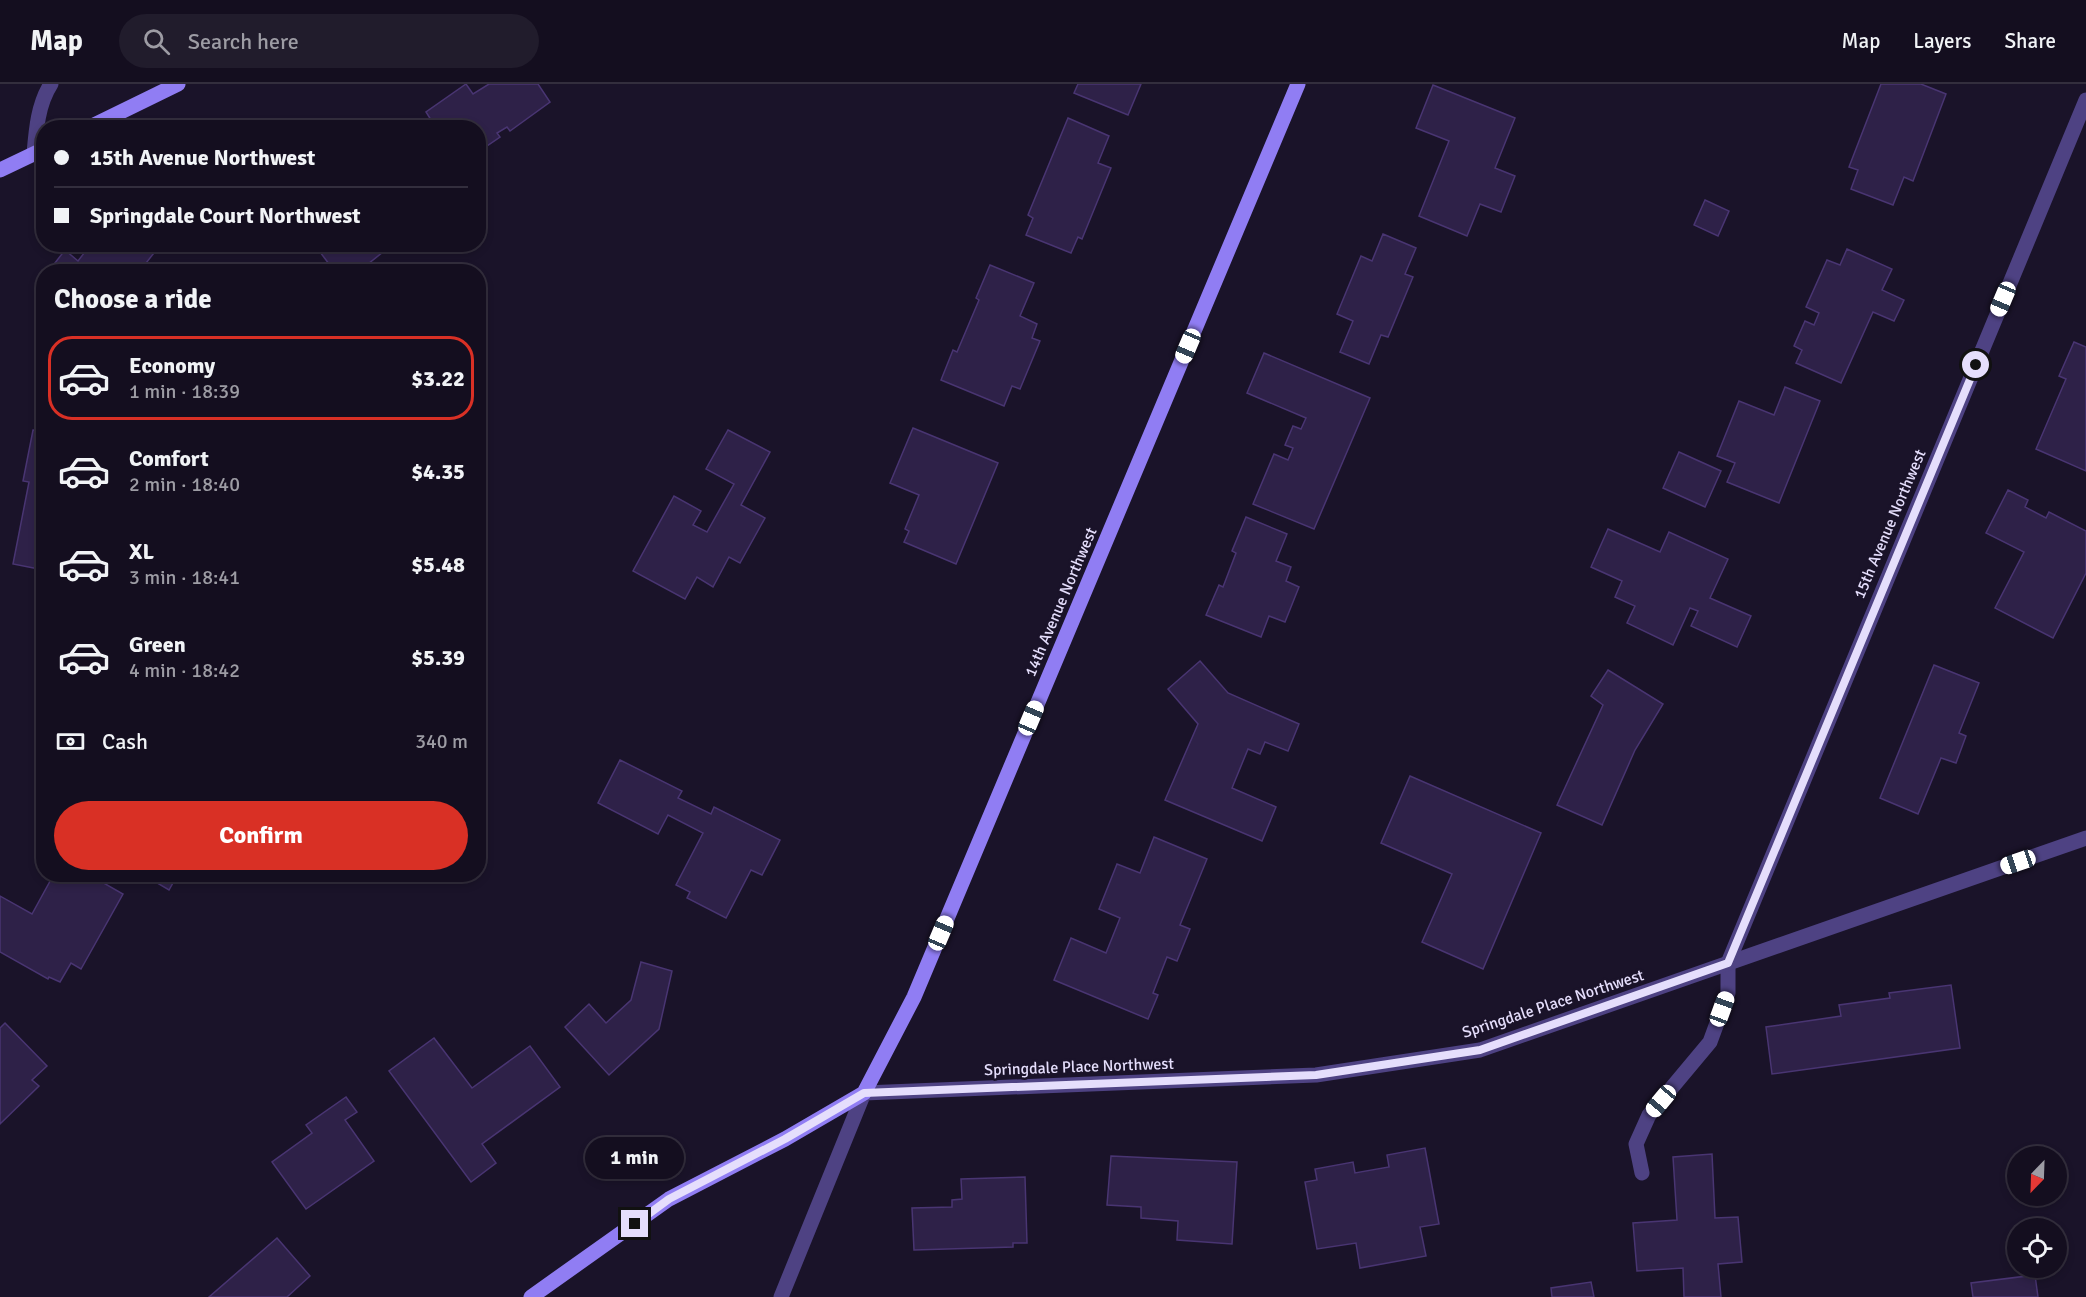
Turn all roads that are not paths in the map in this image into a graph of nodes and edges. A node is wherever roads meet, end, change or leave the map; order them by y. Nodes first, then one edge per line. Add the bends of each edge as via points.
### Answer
1 (51, 84) edge
2 (178, 84) edge
3 (1298, 84) edge
4 (2086, 100) edge
5 (37, 120) edge
6 (104, 120) edge
7 (36, 152) edge
8 (0, 170) edge
9 (2086, 841) edge
10 (1728, 963) junction
11 (864, 1093) junction
12 (1642, 1173) dead end
13 (531, 1297) edge
14 (781, 1297) edge

1 - 5 street
2 - 6 street
3 - 11 street, 14th Avenue Northwest via 914,997
4 - 10 street, 15th Avenue Northwest
7 - 8 street
9 - 10 street, Springdale Place Northwest
10 - 11 street, Springdale Place Northwest via 1480,1050 1351,1070 1316,1075
10 - 12 street via 1728,993 1710,1042 1649,1115 1636,1144
11 - 13 street via 669,1199
11 - 14 street, 14th Avenue Northwest

